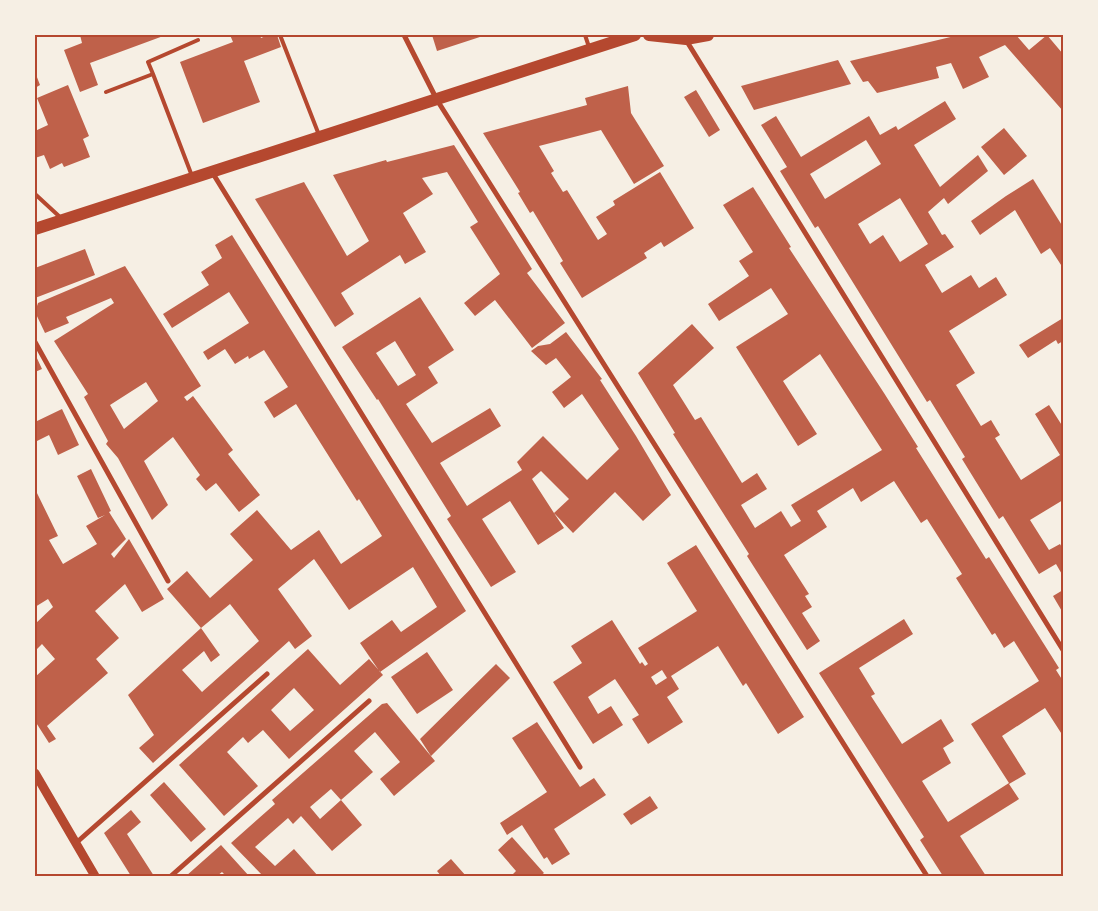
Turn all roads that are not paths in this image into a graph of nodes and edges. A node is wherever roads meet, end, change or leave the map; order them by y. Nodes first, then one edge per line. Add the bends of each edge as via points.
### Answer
1 (280, 35) edge
2 (404, 35) edge
3 (585, 35) edge
4 (635, 35) edge
5 (649, 35) edge
6 (708, 35) edge
7 (685, 37) edge
8 (198, 40) dead end
9 (590, 50) junction
10 (153, 74) junction
11 (106, 92) dead end
12 (437, 100) junction
13 (320, 137) junction
14 (212, 172) junction
15 (193, 178) junction
16 (35, 194) edge
17 (63, 220) junction
18 (35, 228) edge
19 (35, 342) edge
20 (168, 581) dead end
21 (1063, 650) edge
22 (267, 674) dead end
23 (369, 701) dead end
24 (580, 767) dead end
25 (35, 773) edge
26 (76, 842) junction
27 (95, 876) edge
28 (171, 876) edge
29 (926, 876) edge

1 - 13 lane
2 - 12 street
3 - 9 lane
4 - 9 main road
5 - 7 main road
6 - 7 main road
7 - 21 street
8 - 10 lane via 148,62
9 - 12 main road
10 - 11 lane
10 - 15 lane
12 - 13 main road
12 - 29 street
13 - 14 main road
14 - 15 main road
14 - 24 street
15 - 17 main road
16 - 17 lane
17 - 18 main road
19 - 20 street
22 - 26 street
23 - 28 street
25 - 26 street
26 - 27 street

